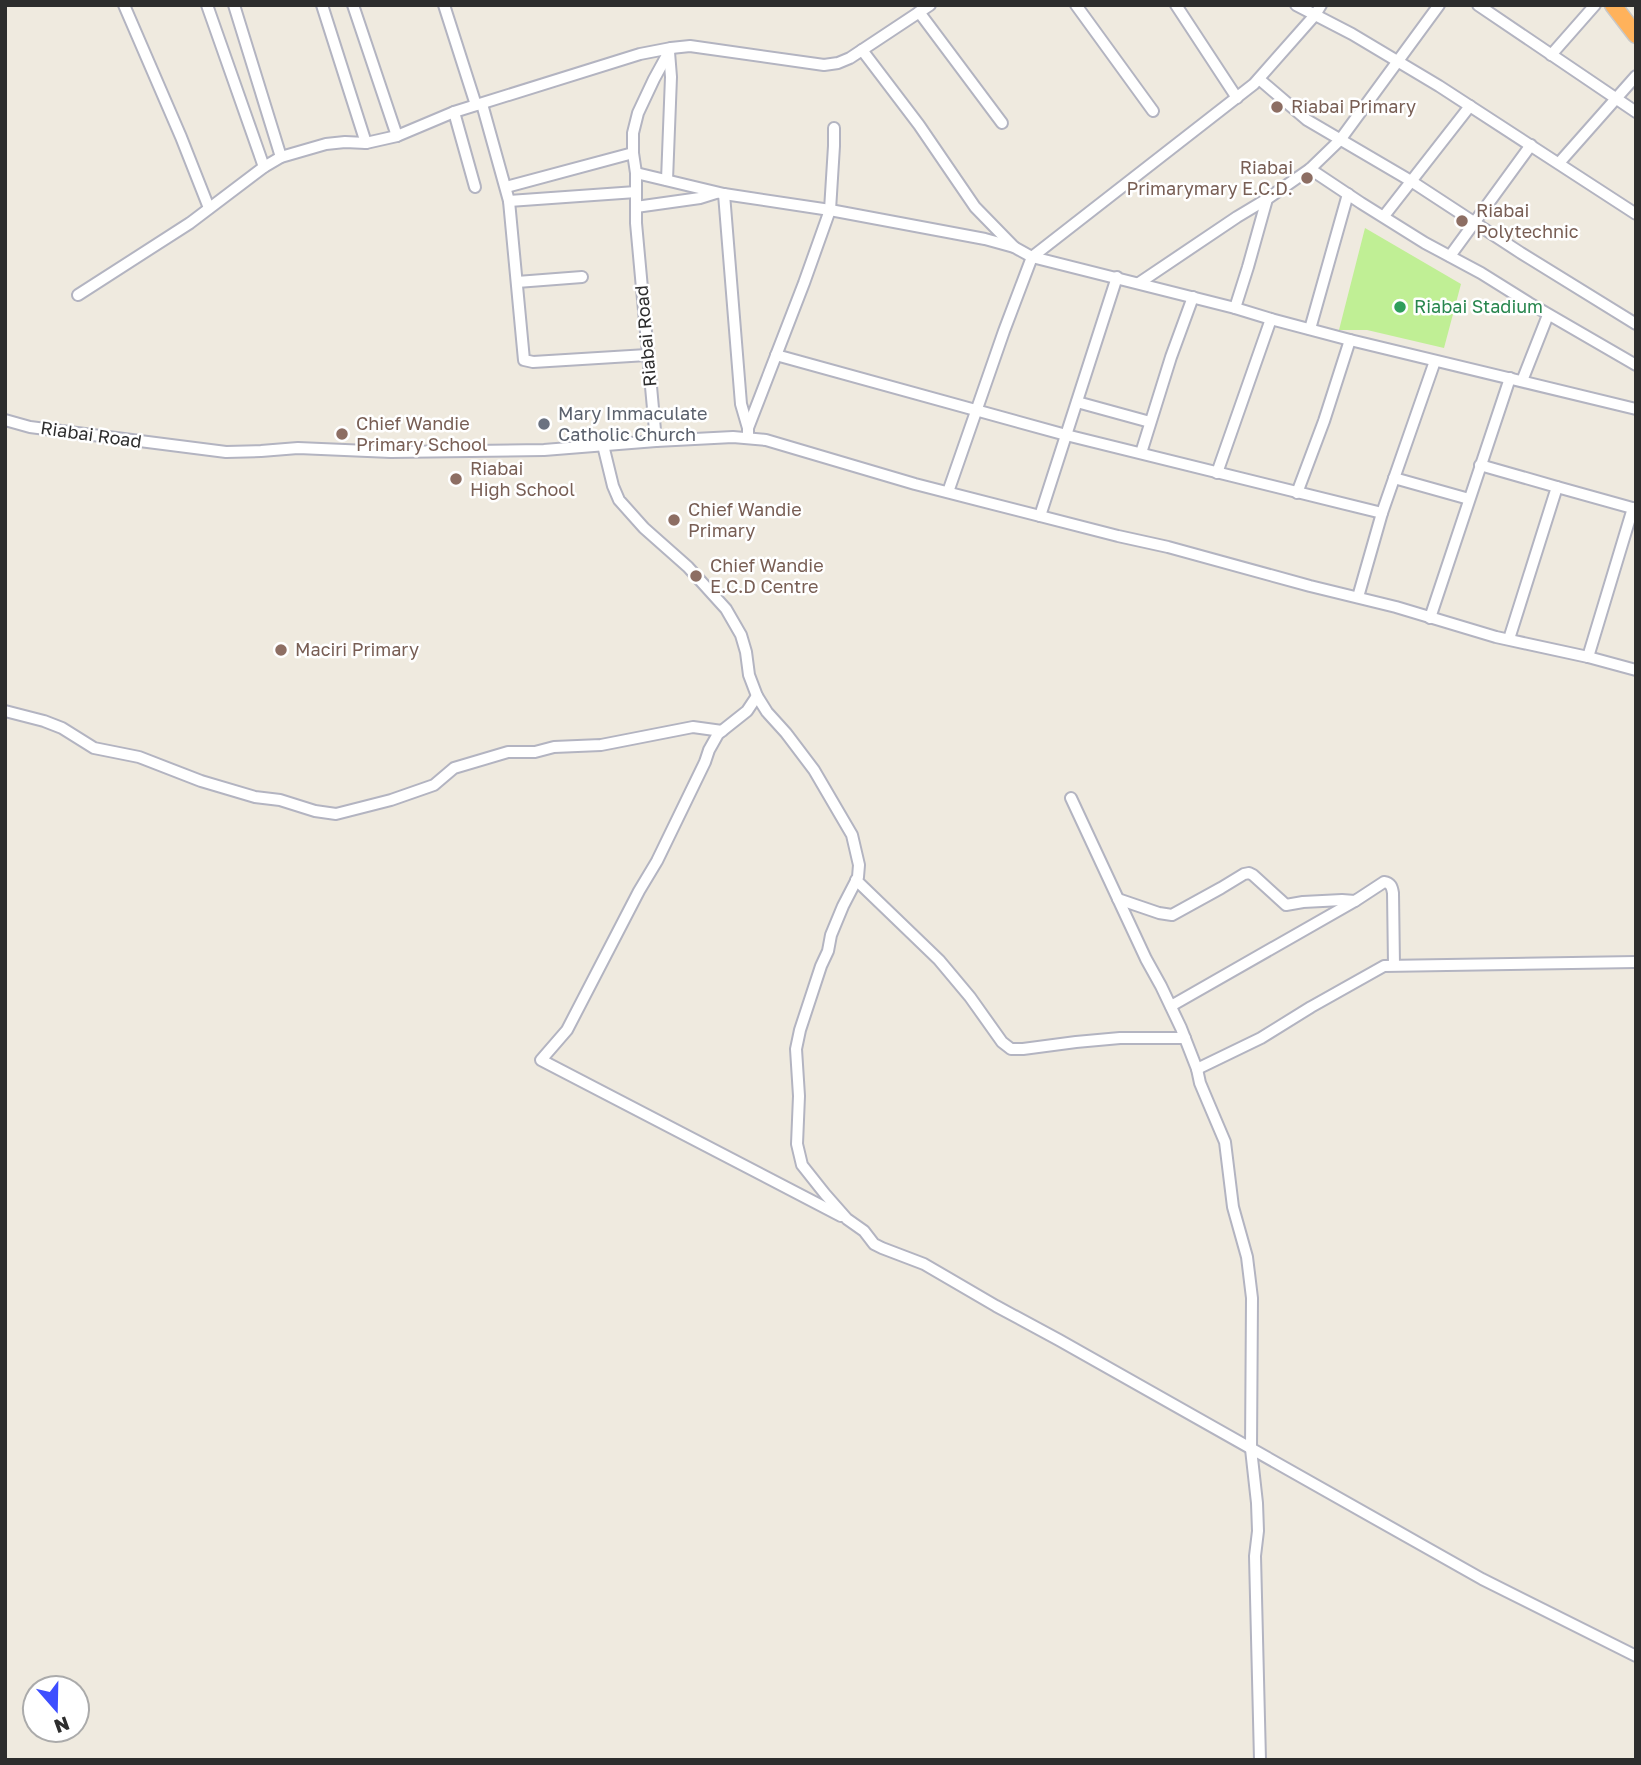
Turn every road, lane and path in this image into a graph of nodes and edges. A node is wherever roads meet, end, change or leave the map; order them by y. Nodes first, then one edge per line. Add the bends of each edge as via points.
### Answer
1 (124, 5) edge
2 (207, 5) edge
3 (234, 5) edge
4 (322, 5) edge
5 (353, 5) edge
6 (444, 5) edge
7 (930, 5) edge
8 (1076, 5) edge
9 (1176, 5) edge
10 (1296, 5) edge
11 (1321, 5) edge
12 (1439, 5) edge
13 (1478, 5) edge
14 (1595, 5) edge
15 (1613, 5) edge
16 (919, 12) junction
17 (1315, 15) junction
18 (1636, 35) edge
19 (670, 50) junction
20 (862, 50) junction
21 (1551, 55) junction
22 (1398, 62) junction
23 (1636, 76) edge
24 (1259, 79) junction
25 (1237, 98) junction
26 (1615, 98) junction
27 (479, 104) junction
28 (1470, 106) junction
29 (1153, 111) dead end
30 (1636, 112) edge
31 (454, 113) junction
32 (1002, 124) dead end
33 (834, 128) dead end
34 (397, 136) junction
35 (1340, 140) junction
36 (366, 143) junction
37 (1531, 145) junction
38 (633, 153) junction
39 (281, 158) junction
40 (1559, 163) junction
41 (264, 167) junction
42 (1310, 169) junction
43 (636, 173) junction
44 (667, 180) junction
45 (1411, 181) junction
46 (475, 187) dead end
47 (506, 187) junction
48 (636, 192) junction
49 (720, 194) junction
50 (1348, 194) junction
51 (1267, 199) junction
52 (509, 201) junction
53 (636, 206) junction
54 (209, 208) junction
55 (830, 210) junction
56 (1636, 214) edge
57 (1384, 216) junction
58 (1474, 222) junction
59 (1014, 247) junction
60 (1450, 256) junction
61 (1032, 257) junction
62 (582, 277) dead end
63 (1116, 277) junction
64 (517, 282) junction
65 (1139, 283) junction
66 (78, 295) dead end
67 (1192, 297) junction
68 (1235, 308) junction
69 (1548, 314) junction
70 (1271, 319) junction
71 (1636, 324) edge
72 (1310, 329) junction
73 (1350, 340) junction
74 (648, 355) junction
75 (776, 355) junction
76 (1435, 360) junction
77 (1636, 365) edge
78 (1510, 378) junction
79 (1522, 381) junction
80 (1077, 402) junction
81 (1636, 409) edge
82 (976, 412) junction
83 (5, 420) edge
84 (1150, 422) junction
85 (748, 432) junction
86 (1066, 435) junction
87 (656, 441) junction
88 (603, 445) junction
89 (1141, 453) junction
90 (1480, 465) junction
91 (1217, 473) junction
92 (1395, 478) junction
93 (1558, 487) junction
94 (948, 492) junction
95 (1297, 493) junction
96 (1469, 499) junction
97 (1634, 509) edge
98 (1382, 513) junction
99 (1040, 516) junction
100 (1357, 597) junction
101 (1430, 618) junction
102 (1509, 639) junction
103 (1588, 657) junction
104 (1636, 670) edge
105 (757, 696) junction
106 (5, 712) edge
107 (722, 731) junction
108 (1071, 797) dead end
109 (856, 880) junction
110 (1118, 899) junction
111 (1354, 901) junction
112 (1636, 962) edge
113 (1394, 965) junction
114 (1171, 1006) junction
115 (1185, 1038) junction
116 (1197, 1069) junction
117 (847, 1219) junction
118 (1251, 1448) junction
119 (1636, 1656) edge
120 (1260, 1760) edge

1 - 54 street
2 - 41 street
3 - 39 street
4 - 36 street
5 - 34 street
6 - 27 street
7 - 16 street
8 - 29 street
9 - 25 street
10 - 17 street
11 - 17 street
12 - 22 street
13 - 21 street
14 - 21 street
15 - 18 highway
16 - 20 street
16 - 32 street
17 - 22 street
17 - 24 street
19 - 20 street via 702,48 824,65
19 - 27 street via 640,54
19 - 38 street, Riabai Road via 638,113
19 - 44 street
20 - 59 street via 975,207
21 - 26 street
22 - 28 street
22 - 35 street
23 - 26 street
24 - 25 street
24 - 35 street via 1307,120
25 - 61 street
26 - 30 street
26 - 40 street
27 - 31 street
27 - 47 street
28 - 37 street
28 - 45 street
31 - 34 street
31 - 46 street
33 - 55 street
34 - 36 street
35 - 42 street
35 - 45 street
36 - 39 street via 326,144
37 - 40 street
37 - 58 street
38 - 43 street, Riabai Road
38 - 47 street
39 - 41 street
40 - 56 street
41 - 54 street
42 - 50 street
42 - 51 street
43 - 44 street
43 - 48 street, Riabai Road
44 - 49 street
45 - 57 street
45 - 58 street
47 - 52 street
48 - 52 street
48 - 53 street, Riabai Road
49 - 53 street
49 - 55 street
49 - 85 street via 741,404
50 - 57 street
50 - 72 street
51 - 65 street
51 - 68 street
52 - 64 street
53 - 74 street, Riabai Road
54 - 66 street
55 - 59 street
55 - 75 street
57 - 60 street
58 - 60 street
58 - 71 street
59 - 61 street
60 - 69 street
61 - 63 street
61 - 82 street
62 - 64 street
63 - 65 street
63 - 80 street
64 - 74 street via 522,356 527,362
65 - 67 street
67 - 68 street
67 - 84 street
68 - 70 street
69 - 77 street
69 - 79 street
70 - 72 street
70 - 91 street
72 - 73 street
73 - 76 street
73 - 95 street
74 - 87 street, Riabai Road
75 - 82 street
75 - 85 street
76 - 78 street
76 - 92 street
78 - 79 street
78 - 90 street
79 - 81 street
80 - 84 street
80 - 86 street
82 - 86 street
82 - 94 street
83 - 88 street, Riabai Road via 226,452 298,448 544,450
84 - 89 street
85 - 87 street
85 - 94 street
86 - 89 street
86 - 99 street
87 - 88 street, Riabai Road
88 - 105 street via 619,500 726,609 741,635
89 - 91 street
90 - 93 street
90 - 96 street
91 - 95 street
92 - 96 street
92 - 98 street
93 - 97 street
93 - 102 street
94 - 99 street
95 - 98 street
96 - 101 street
97 - 103 street
98 - 100 street
99 - 100 street
100 - 101 street
101 - 102 street
102 - 103 street
103 - 104 street
105 - 107 street via 747,711
105 - 109 street via 814,770 852,835 859,865
106 - 107 street via 44,721 94,748 139,757 201,781 336,814 434,785 454,768 508,752 601,745 692,727
107 - 117 street via 567,1030 541,1060
108 - 110 street
109 - 115 street via 939,960 1011,1049 1120,1038
109 - 117 street via 831,935 796,1049 797,1144 802,1166
110 - 111 street via 1172,915 1249,873 1286,905
110 - 114 street
111 - 113 street via 1384,882 1392,887
111 - 114 street
112 - 113 street
113 - 116 street via 1367,974 1261,1038
114 - 115 street
115 - 116 street
116 - 118 street via 1225,1142 1233,1207 1248,1266
117 - 118 street via 873,1244 924,1264
118 - 119 street via 1482,1579
118 - 120 street via 1258,1531

